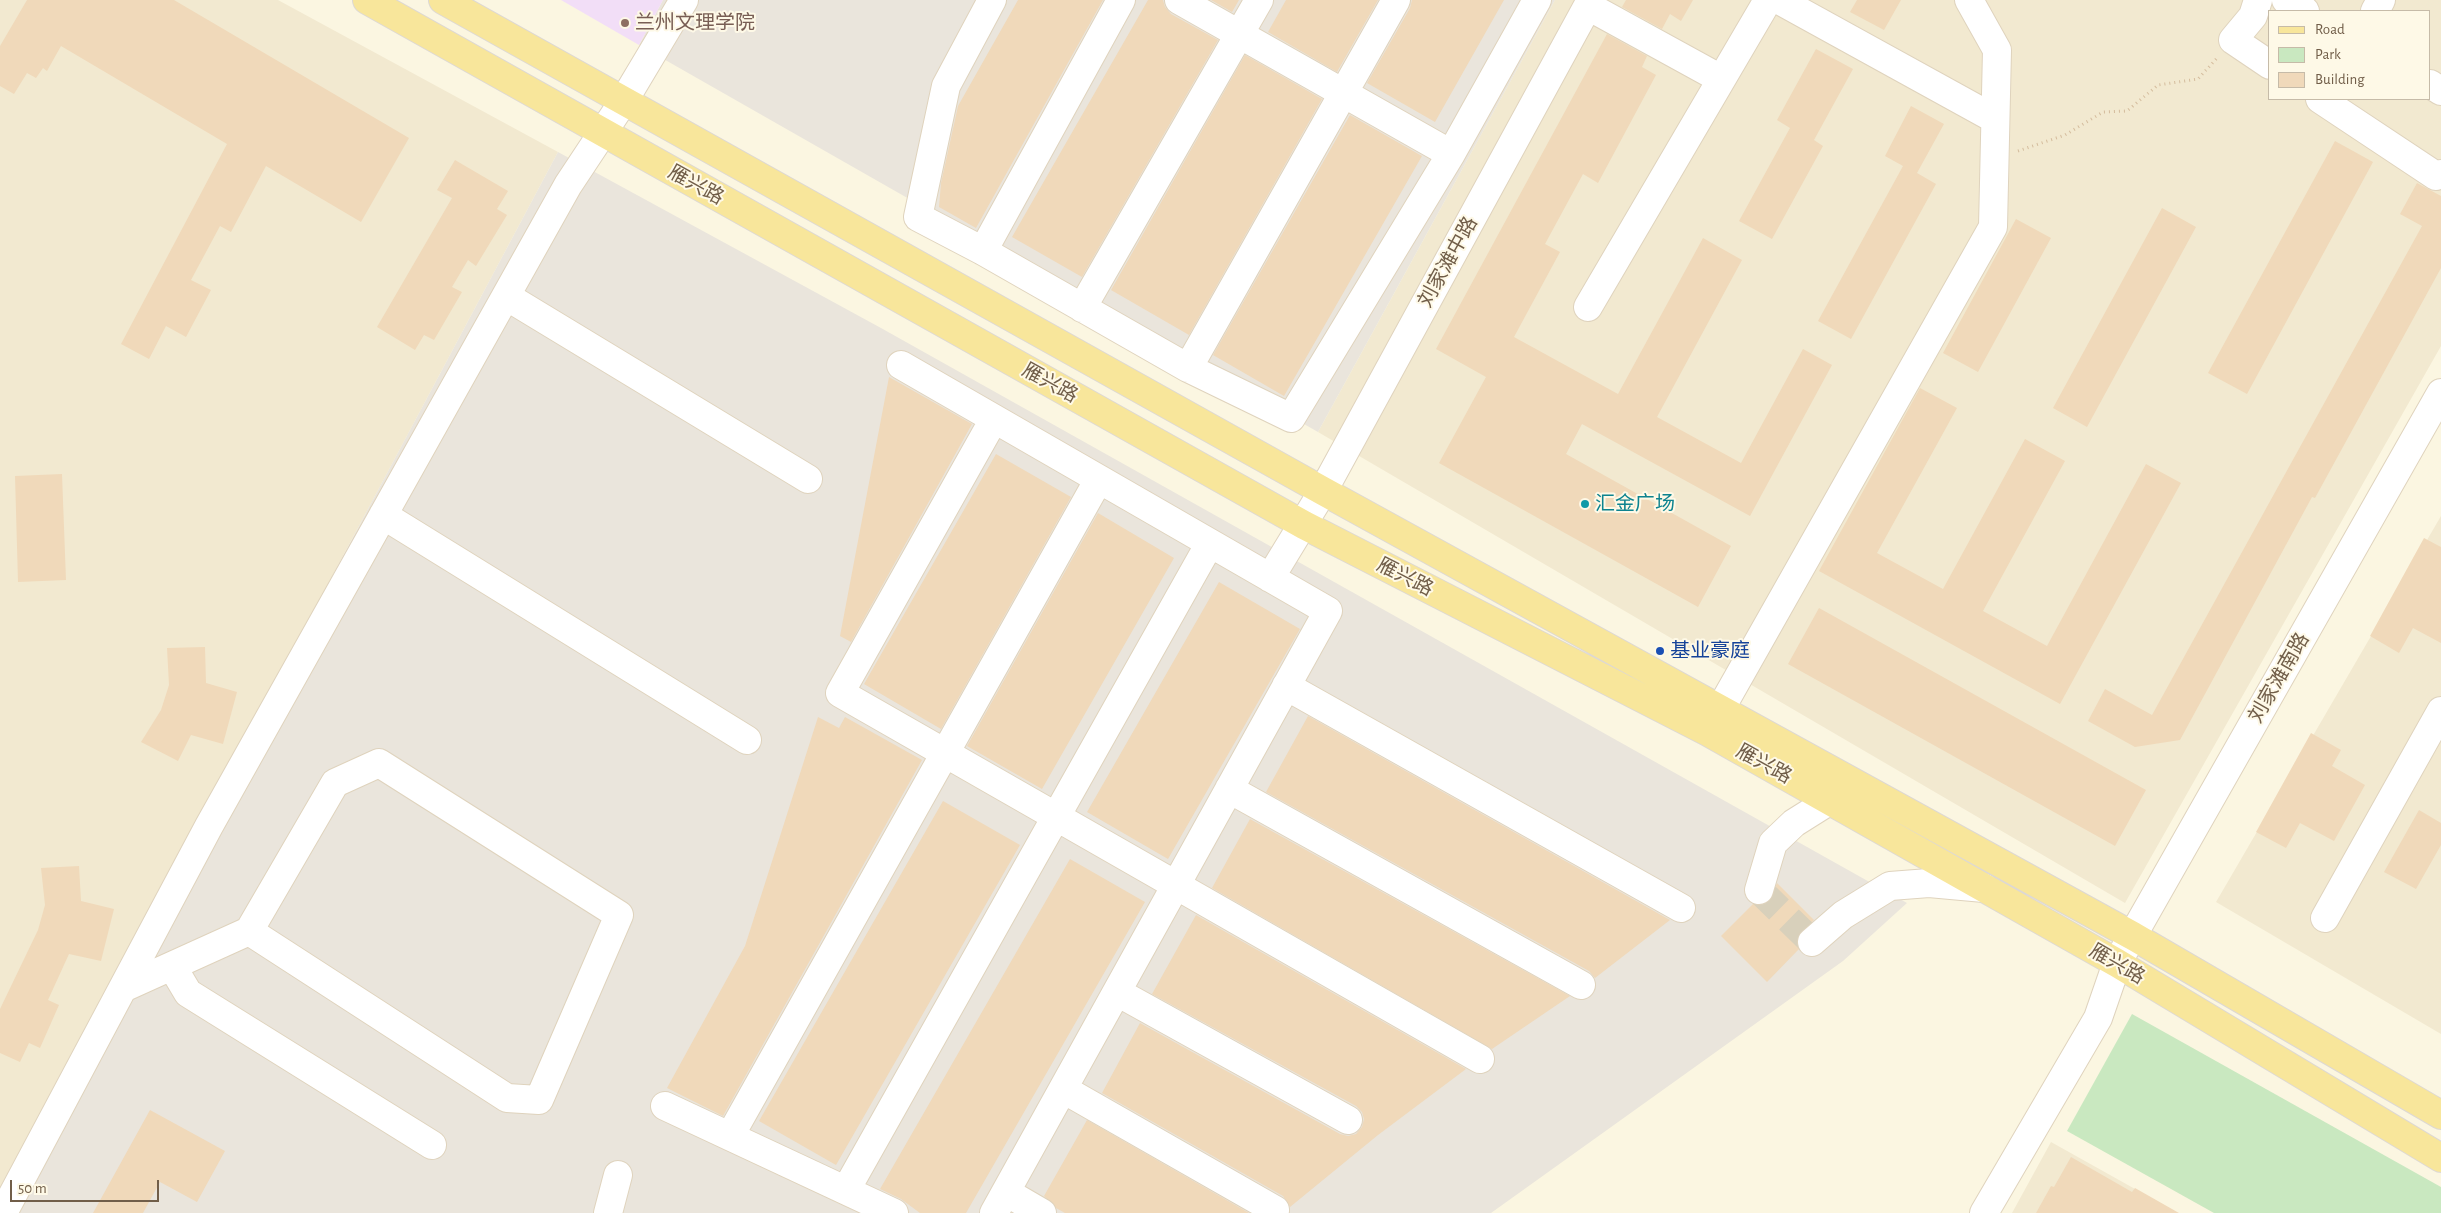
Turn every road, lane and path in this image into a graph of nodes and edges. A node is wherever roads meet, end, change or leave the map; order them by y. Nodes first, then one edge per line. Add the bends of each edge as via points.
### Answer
1 (367, 0) edge
2 (442, 0) edge
3 (684, 0) edge
4 (992, 0) edge
5 (1121, 0) edge
6 (1179, 0) edge
7 (1259, 0) edge
8 (1396, 0) edge
9 (1537, 0) edge
10 (1768, 0) edge
11 (1779, 0) edge
12 (1969, 0) edge
13 (2258, 0) edge
14 (2286, 0) edge
15 (1590, 3) edge
16 (2303, 10) edge
17 (1240, 35) junction
18 (2233, 40) junction
19 (2268, 63) edge
20 (1721, 79) junction
21 (1343, 93) junction
22 (2322, 100) edge
23 (623, 102) junction
24 (1995, 119) junction
25 (603, 133) junction
26 (1451, 154) junction
27 (1994, 160) junction
28 (2441, 174) edge
29 (983, 251) junction
30 (506, 296) junction
31 (1588, 307) dead end
32 (1082, 308) junction
33 (901, 365) dead end
34 (1188, 368) junction
35 (2441, 393) edge
36 (994, 419) junction
37 (808, 479) dead end
38 (1099, 479) junction
39 (1323, 491) junction
40 (383, 515) junction
41 (1304, 524) junction
42 (1210, 543) junction
43 (1270, 578) junction
44 (1286, 686) junction
45 (2441, 711) edge
46 (1714, 721) junction
47 (747, 740) dead end
48 (945, 753) junction
49 (1229, 789) junction
50 (1829, 801) junction
51 (1056, 816) junction
52 (1176, 884) junction
53 (1984, 888) junction
54 (1759, 890) dead end
55 (1681, 908) dead end
56 (2325, 918) dead end
57 (249, 932) junction
58 (2133, 936) junction
59 (1812, 942) dead end
60 (2117, 963) junction
61 (172, 966) junction
62 (1581, 985) dead end
63 (123, 988) junction
64 (1117, 992) junction
65 (1480, 1059) dead end
66 (1063, 1089) junction
67 (665, 1106) dead end
68 (2441, 1115) edge
69 (1348, 1120) dead end
70 (730, 1136) junction
71 (432, 1145) dead end
72 (2441, 1158) edge
73 (618, 1175) dead end
74 (846, 1190) junction
75 (1000, 1203) edge
76 (1275, 1210) dead end
77 (3, 1213) edge
78 (608, 1213) edge
79 (894, 1213) edge
80 (1042, 1213) edge
81 (1984, 1213) edge

1 - 25 main road, 雁兴路
2 - 23 main road, 雁兴路
3 - 23 street
4 - 29 street via 946,86 918,216
5 - 29 street
6 - 17 street
7 - 17 street
8 - 21 street
9 - 26 street
10 - 20 street
11 - 24 street
12 - 24 street via 1997,50
13 - 18 street via 2253,16
14 - 16 street
15 - 20 street
15 - 39 street, 刘家滩中路
17 - 21 street
17 - 32 street
18 - 19 street
18 - 27 path via 2198,78 2158,85 2127,111 2102,112 2065,135
20 - 31 street
21 - 26 street
21 - 34 street
22 - 28 street via 2436,176
23 - 25 street
23 - 39 main road, 雁兴路
24 - 27 street
25 - 30 street via 568,185
25 - 41 main road, 雁兴路
26 - 34 street via 1291,418
27 - 46 street via 1993,227
29 - 32 street
30 - 37 street
30 - 40 street
32 - 34 street
33 - 36 street
35 - 58 street, 刘家滩南路
36 - 38 street
36 - 48 street via 840,693
38 - 42 street
38 - 48 street
39 - 41 street, 刘家滩中路
39 - 46 main road, 雁兴路
40 - 47 street
40 - 63 street via 209,826
41 - 43 street, 刘家滩中路
41 - 46 main road, 雁兴路
42 - 43 street
42 - 51 street
43 - 44 street via 1328,611
44 - 49 street
44 - 55 street
45 - 56 street
46 - 50 main road, 雁兴路
46 - 58 main road, 雁兴路
48 - 51 street
48 - 70 street
49 - 52 street
49 - 62 street
50 - 53 main road, 雁兴路
50 - 54 street via 1794,823 1773,843
51 - 52 street
51 - 74 street
52 - 64 street
52 - 65 street
53 - 59 street via 1929,883 1890,886 1843,915
53 - 60 main road, 雁兴路
57 - 57 street via 335,783 379,763 619,914 539,1100 507,1098
57 - 61 street
58 - 60 street, 刘家滩南路
58 - 68 main road, 雁兴路
60 - 72 main road, 雁兴路
60 - 81 street, 刘家滩南路 via 2098,1018
61 - 63 street
61 - 71 street via 188,993
63 - 77 street
64 - 66 street
64 - 69 street
66 - 75 street
66 - 76 street
67 - 70 street
70 - 74 street
73 - 78 street
74 - 79 street
75 - 80 street

